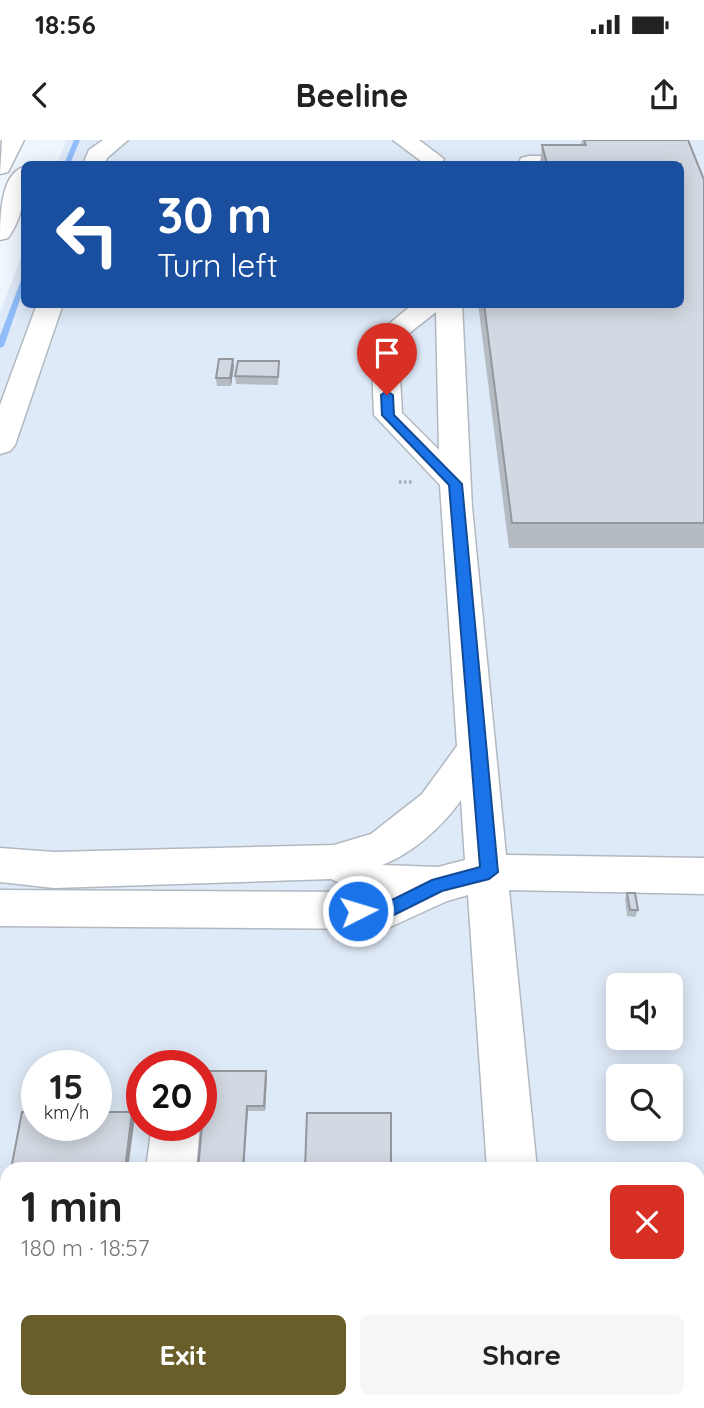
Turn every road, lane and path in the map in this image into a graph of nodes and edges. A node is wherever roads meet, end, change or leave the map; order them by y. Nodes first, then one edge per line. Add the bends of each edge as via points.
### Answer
1 (12, 140) edge
2 (117, 140) edge
3 (404, 140) edge
4 (524, 140) edge
5 (98, 153) edge
6 (433, 155) edge
7 (528, 161) edge
8 (0, 167) edge
9 (21, 181) edge
10 (0, 233) edge
11 (49, 308) edge
12 (424, 308) edge
13 (449, 308) edge
14 (0, 445) edge
15 (455, 484) junction
16 (478, 746) junction
17 (334, 862) junction
18 (0, 865) edge
19 (489, 872) junction
20 (704, 876) edge
21 (438, 885) junction
22 (0, 908) edge
23 (174, 1141) edge
24 (172, 1162) edge
25 (512, 1162) edge

1 - 8 street
2 - 5 street
3 - 6 street
4 - 7 street
9 - 10 street
11 - 14 street
12 - 15 street via 384,339 388,415
13 - 15 street
15 - 16 street
16 - 17 street via 436,805 384,848
16 - 19 street
17 - 18 street via 54,870
17 - 21 street via 381,883
19 - 20 street
19 - 21 street
19 - 25 street
21 - 22 street via 386,911
23 - 24 street

